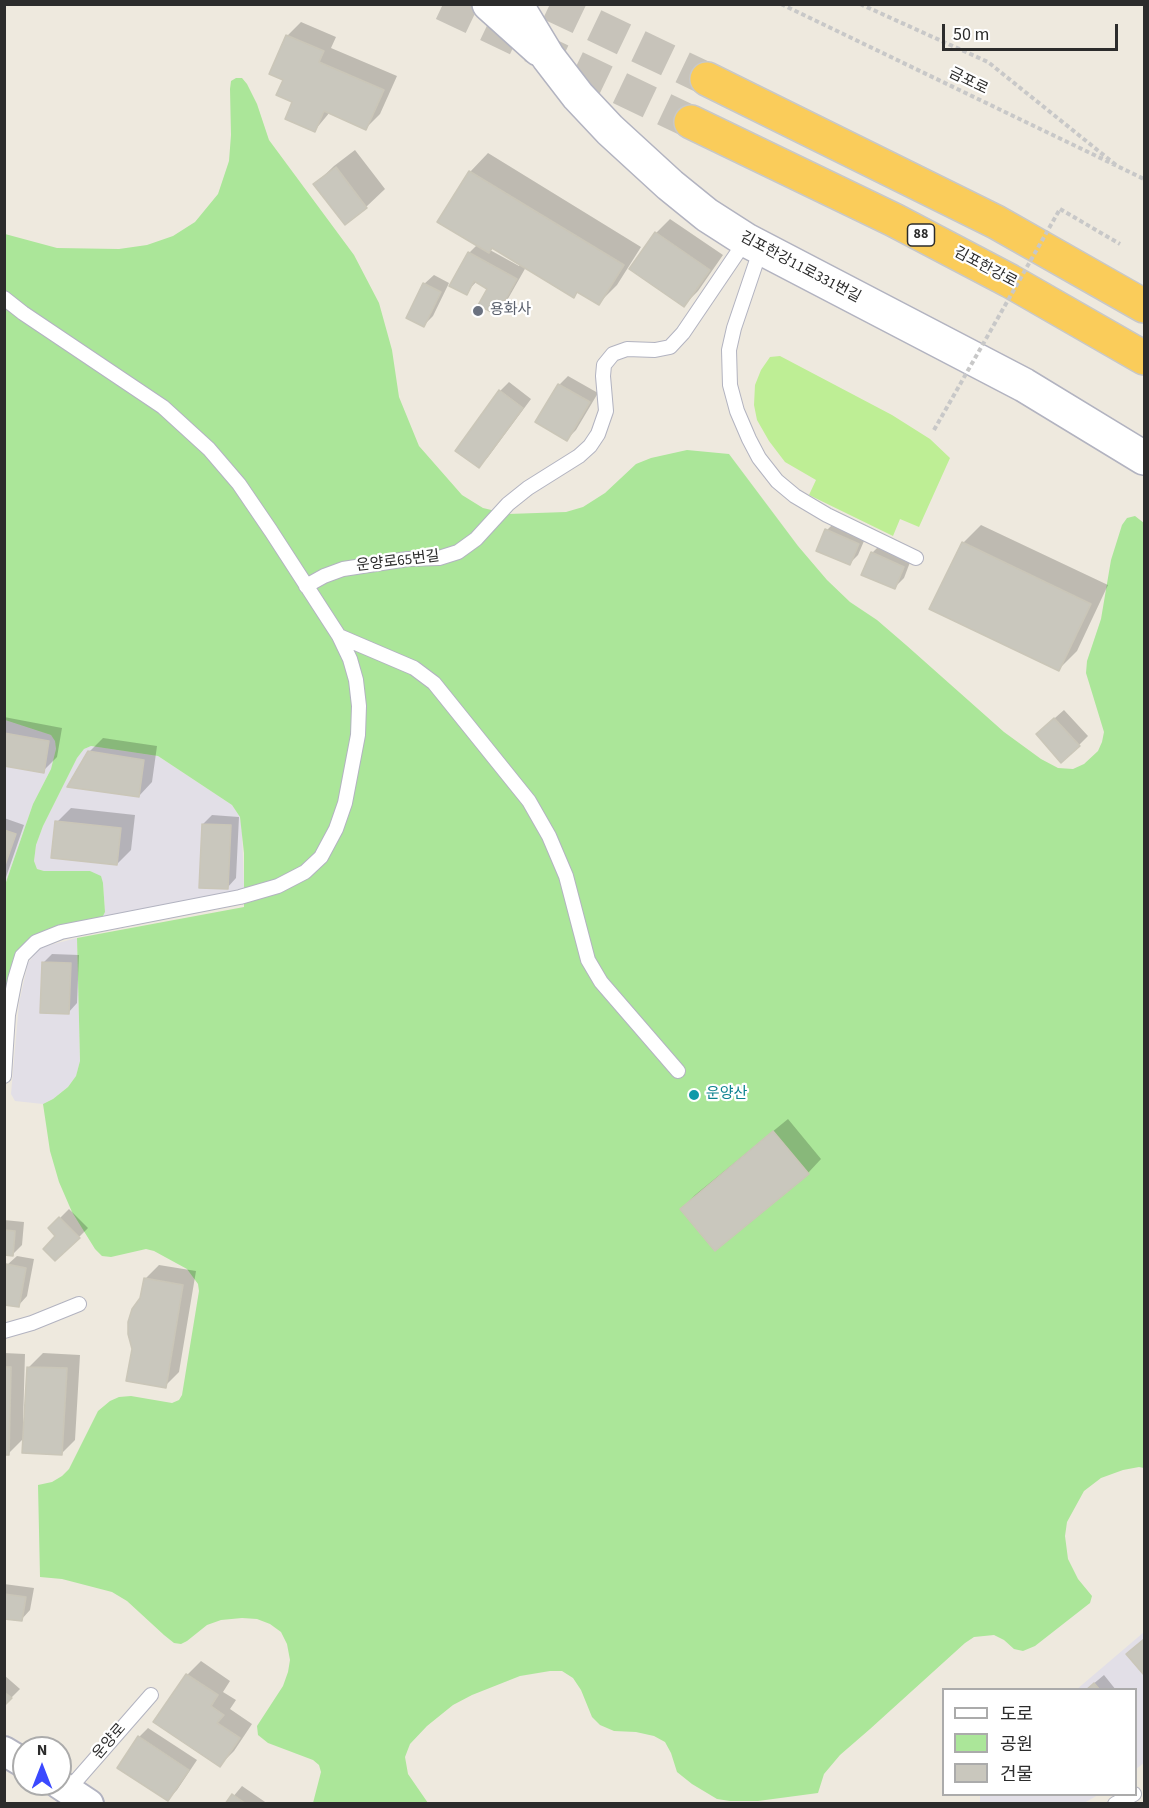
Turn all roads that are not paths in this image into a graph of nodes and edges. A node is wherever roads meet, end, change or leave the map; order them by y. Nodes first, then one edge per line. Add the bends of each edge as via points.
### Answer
1 (489, 4) edge
2 (516, 4) edge
3 (548, 57) junction
4 (707, 80) tunnel mouth
5 (691, 122) tunnel mouth
6 (754, 244) junction
7 (4, 298) edge
8 (1144, 306) edge
9 (1144, 358) edge
10 (1144, 458) edge
11 (916, 558) dead end
12 (306, 586) junction
13 (339, 636) junction
14 (6, 1013) edge
15 (678, 1071) dead end
16 (4, 1076) edge
17 (79, 1304) dead end
18 (4, 1331) edge
19 (151, 1695) dead end
20 (72, 1792) edge
21 (1131, 1796) edge
22 (1115, 1803) edge

1 - 3 main road
2 - 3 main road, 김포한강11로331번길
3 - 6 main road, 김포한강11로331번길 via 610,130 698,207
4 - 8 highway via 996,222
5 - 9 highway, 김포한강로 / 88 via 894,220
6 - 10 main road, 김포한강11로331번길 via 1024,385
6 - 11 lane via 729,350 730,385 749,439 777,481 795,496
6 - 12 lane, 운양로65번길 via 670,346 627,349 613,354 604,365 606,411 590,446 508,504 476,539 458,552 439,558 343,568
7 - 12 lane via 188,428 239,484
12 - 13 lane
13 - 14 lane via 356,680 358,735 345,803 321,857 305,872 278,886 61,932 36,942 22,956
13 - 15 lane via 414,668 434,683 529,801 566,876 588,960 601,982
14 - 16 lane
17 - 18 lane
19 - 20 lane, 운양로
21 - 22 lane

